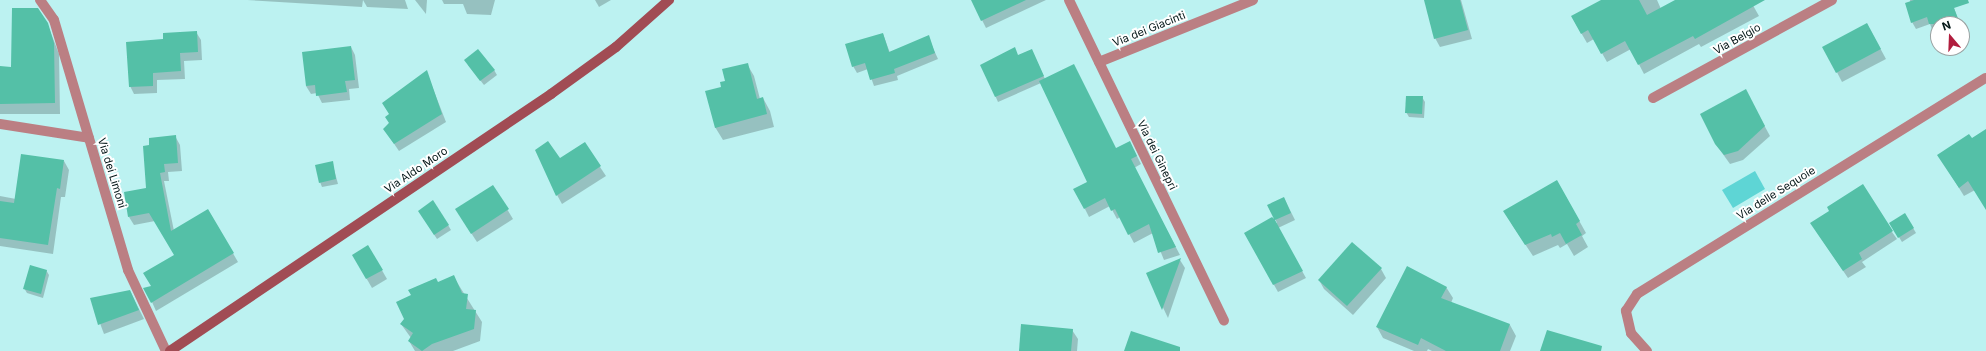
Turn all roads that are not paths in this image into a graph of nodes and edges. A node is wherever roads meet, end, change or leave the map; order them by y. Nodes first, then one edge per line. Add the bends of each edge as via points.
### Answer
1 (40, 0) edge
2 (669, 0) edge
3 (1069, 0) edge
4 (1253, 0) edge
5 (1832, 0) edge
6 (1099, 62) junction
7 (1986, 78) edge
8 (1653, 98) dead end
9 (0, 124) edge
10 (89, 138) junction
11 (1224, 321) dead end
12 (166, 351) edge
13 (170, 351) edge
14 (1647, 351) edge

1 - 10 street, Via dei Limoni via 54,20
2 - 13 street, Via Aldo Moro via 616,47 551,94
3 - 6 street, Via dei Ginepri
4 - 6 street, Via dei Giacinti
5 - 8 street, Via Belgio
6 - 11 street, Via dei Ginepri
7 - 14 street, Via delle Sequoie via 1636,294 1626,311 1631,333
9 - 10 street
10 - 12 street, Via dei Limoni via 128,270

